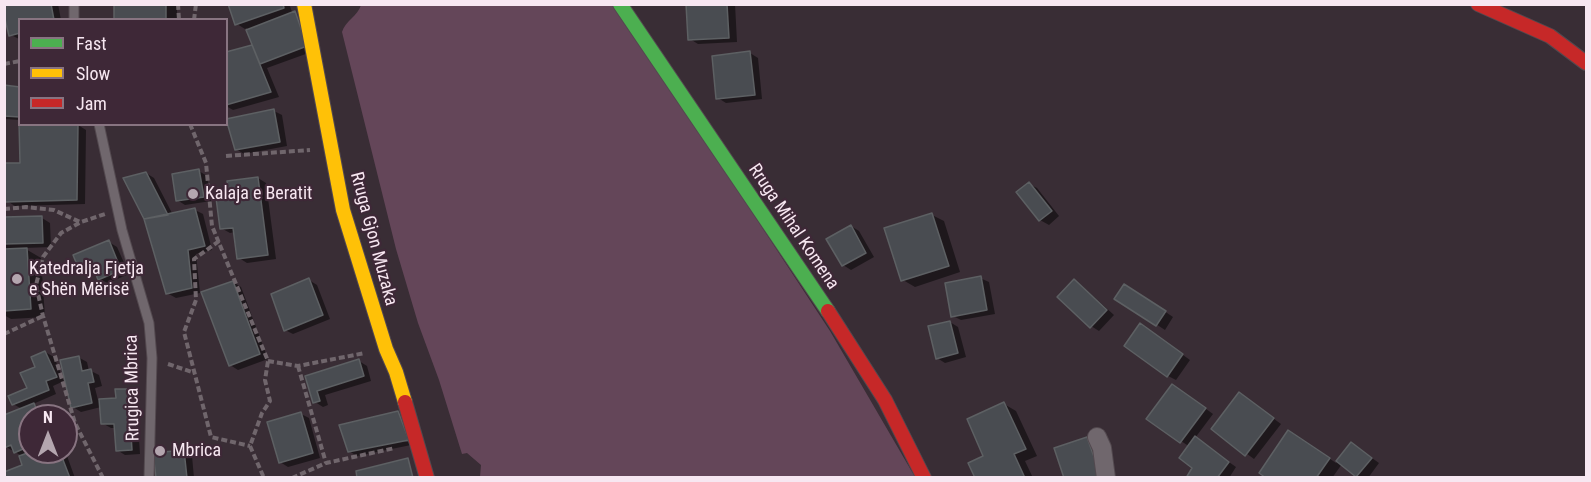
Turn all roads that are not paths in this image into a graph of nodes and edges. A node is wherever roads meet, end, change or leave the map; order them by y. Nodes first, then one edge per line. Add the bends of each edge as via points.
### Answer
1 (304, 4) edge
2 (620, 4) edge
3 (1478, 4) edge
4 (1587, 63) edge
5 (99, 126) edge
6 (1097, 437) dead end
7 (149, 477) edge
8 (427, 477) edge
9 (924, 477) edge
10 (1106, 477) edge

1 - 8 street, Rruga Gjon Muzaka via 343,210
2 - 9 street, Rruga Mihal Komena via 830,314 885,400
3 - 4 street via 1550,36
5 - 7 lane, Rrugica Mbrica via 122,230 149,323
6 - 10 street

